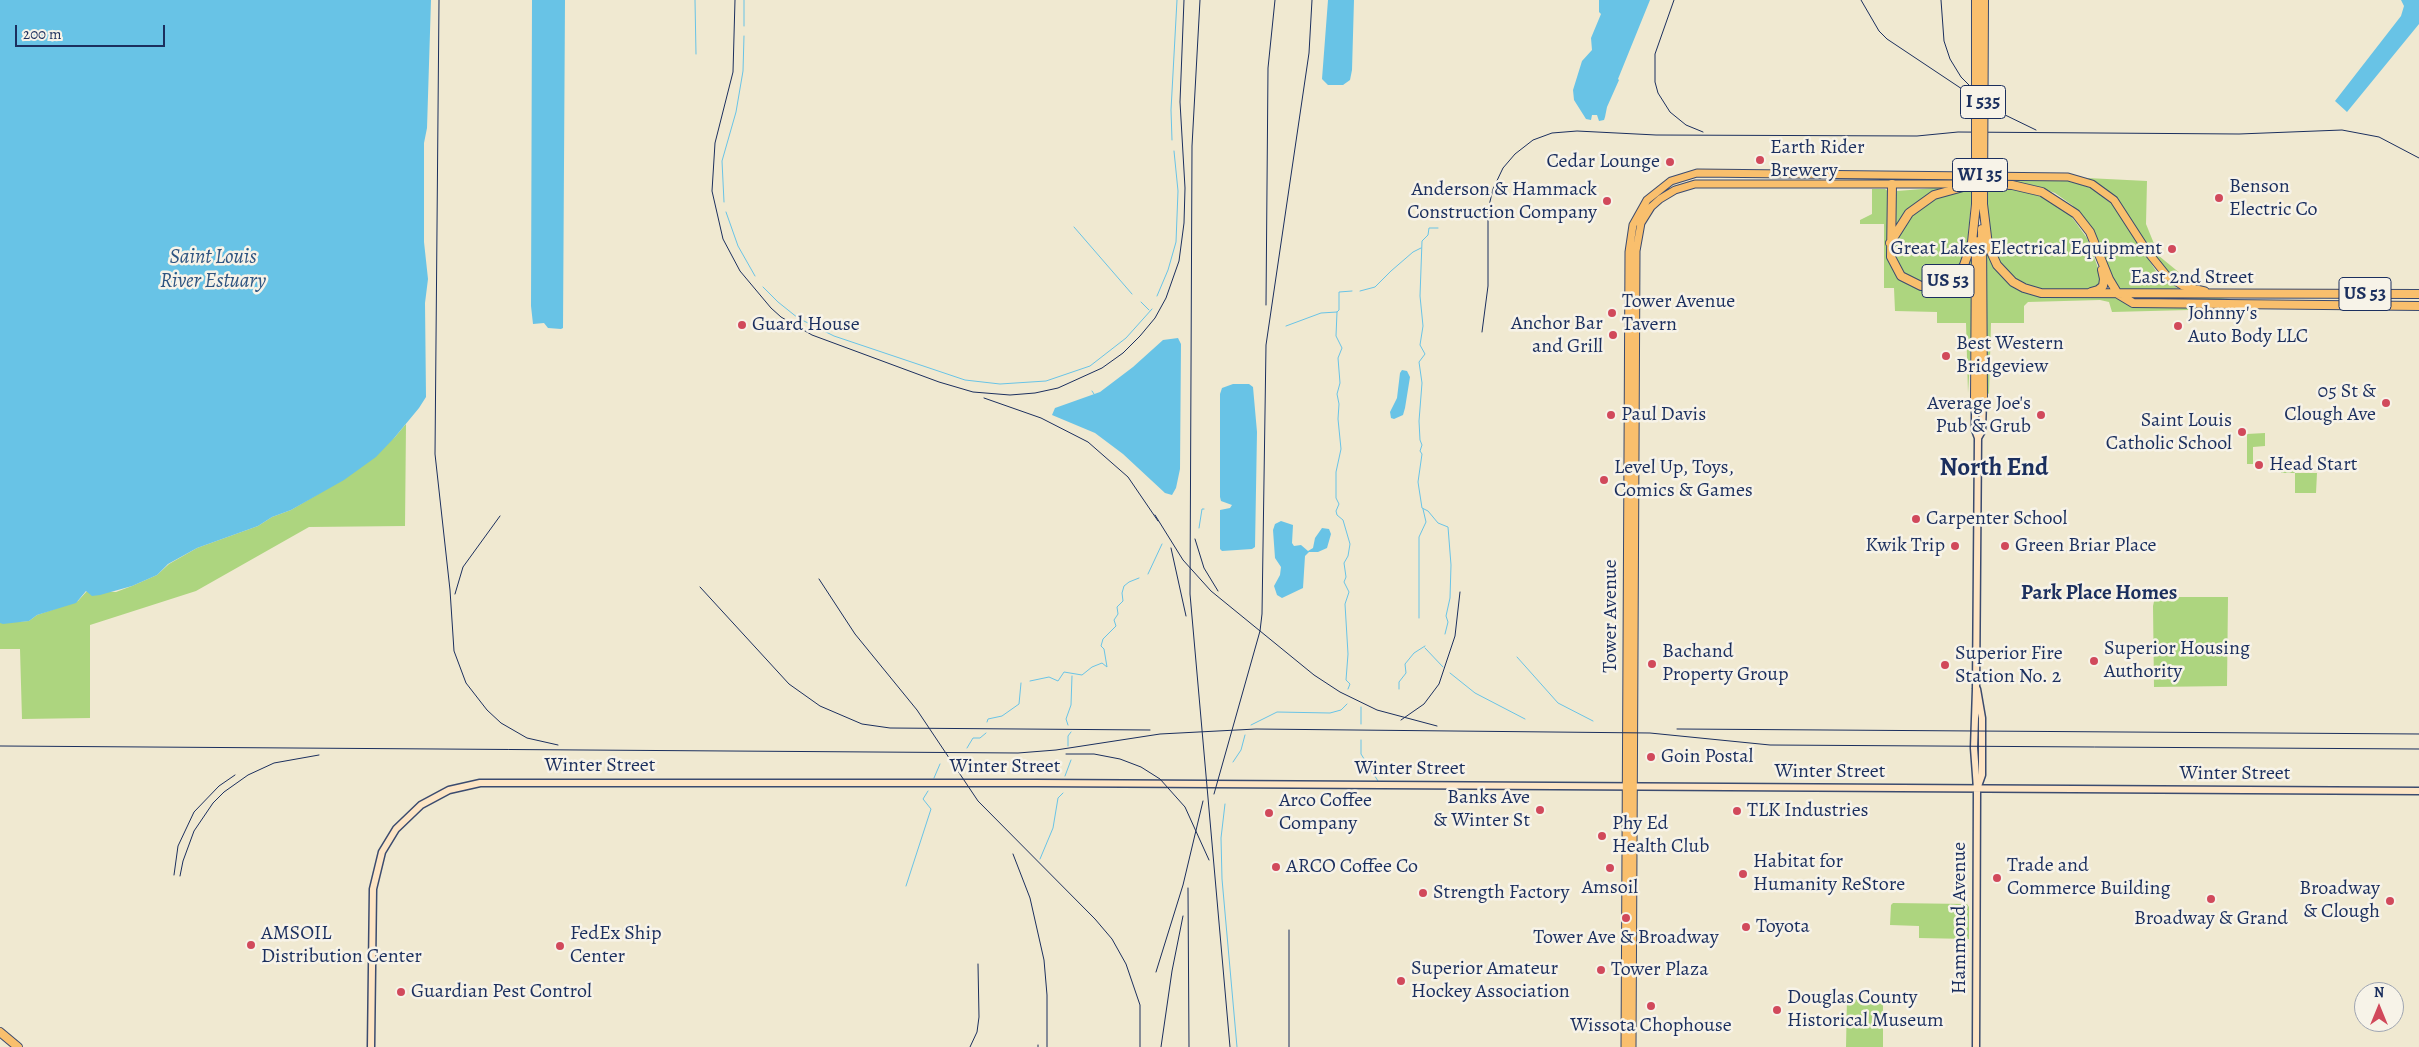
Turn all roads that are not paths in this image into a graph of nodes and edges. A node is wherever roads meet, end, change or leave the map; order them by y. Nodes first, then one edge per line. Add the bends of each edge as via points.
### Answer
1 (1976, 0) edge
2 (1984, 0) edge
3 (1892, 184) junction
4 (1974, 184) junction
5 (1979, 204) junction
6 (2082, 220) junction
7 (1890, 243) junction
8 (2051, 294) junction
9 (2118, 294) junction
10 (2232, 294) junction
11 (2419, 294) edge
12 (2419, 306) edge
13 (1979, 400) joint
14 (1630, 788) junction
15 (1977, 789) junction
16 (2419, 791) edge
17 (0, 1032) edge
18 (12, 1047) edge
19 (18, 1047) edge
20 (371, 1047) edge
21 (1625, 1047) edge
22 (1632, 1047) edge
23 (1976, 1047) edge

1 - 5 highway, I 535, bridge
2 - 5 highway, I 535, bridge
3 - 4 main road, WI 35
3 - 7 highway
3 - 14 main road, Tower Avenue / WI 35 via 1702,184 1680,188 1660,199 1644,216 1636,244
4 - 6 highway via 2023,186 2050,196
4 - 7 highway via 1943,191 1918,204 1904,219
5 - 7 highway, US 53 via 1968,258 1959,273 1937,286 1921,286 1905,280 1893,264
5 - 8 highway, US 53 via 1988,245 1997,265 2020,286
5 - 13 highway, I 535
6 - 8 highway via 2102,269 2103,286 2093,292
6 - 9 highway
8 - 9 highway, US 53
9 - 10 highway, East 2nd Street / US 53
9 - 12 highway, East 2nd Street / US 53 via 2133,303 2143,304
10 - 11 highway, East 2nd Street / US 53
10 - 14 main road, Tower Avenue / WI 35 via 2189,288 2171,279 2151,257 2114,200 2092,184 2068,177 1701,173 1678,178 1654,192 1636,219 1630,243
13 - 15 street, Hammond Avenue via 1982,431 1978,438 1976,689 1981,705 1982,775
14 - 15 street, Winter Street
14 - 20 street, Winter Street via 498,782 464,786 433,797 409,815 385,845 374,880
14 - 21 main road, Tower Avenue / WI 35
14 - 22 main road, Tower Avenue / WI 35
15 - 16 street, Winter Street
15 - 23 street, Hammond Avenue
17 - 18 highway
17 - 19 highway

